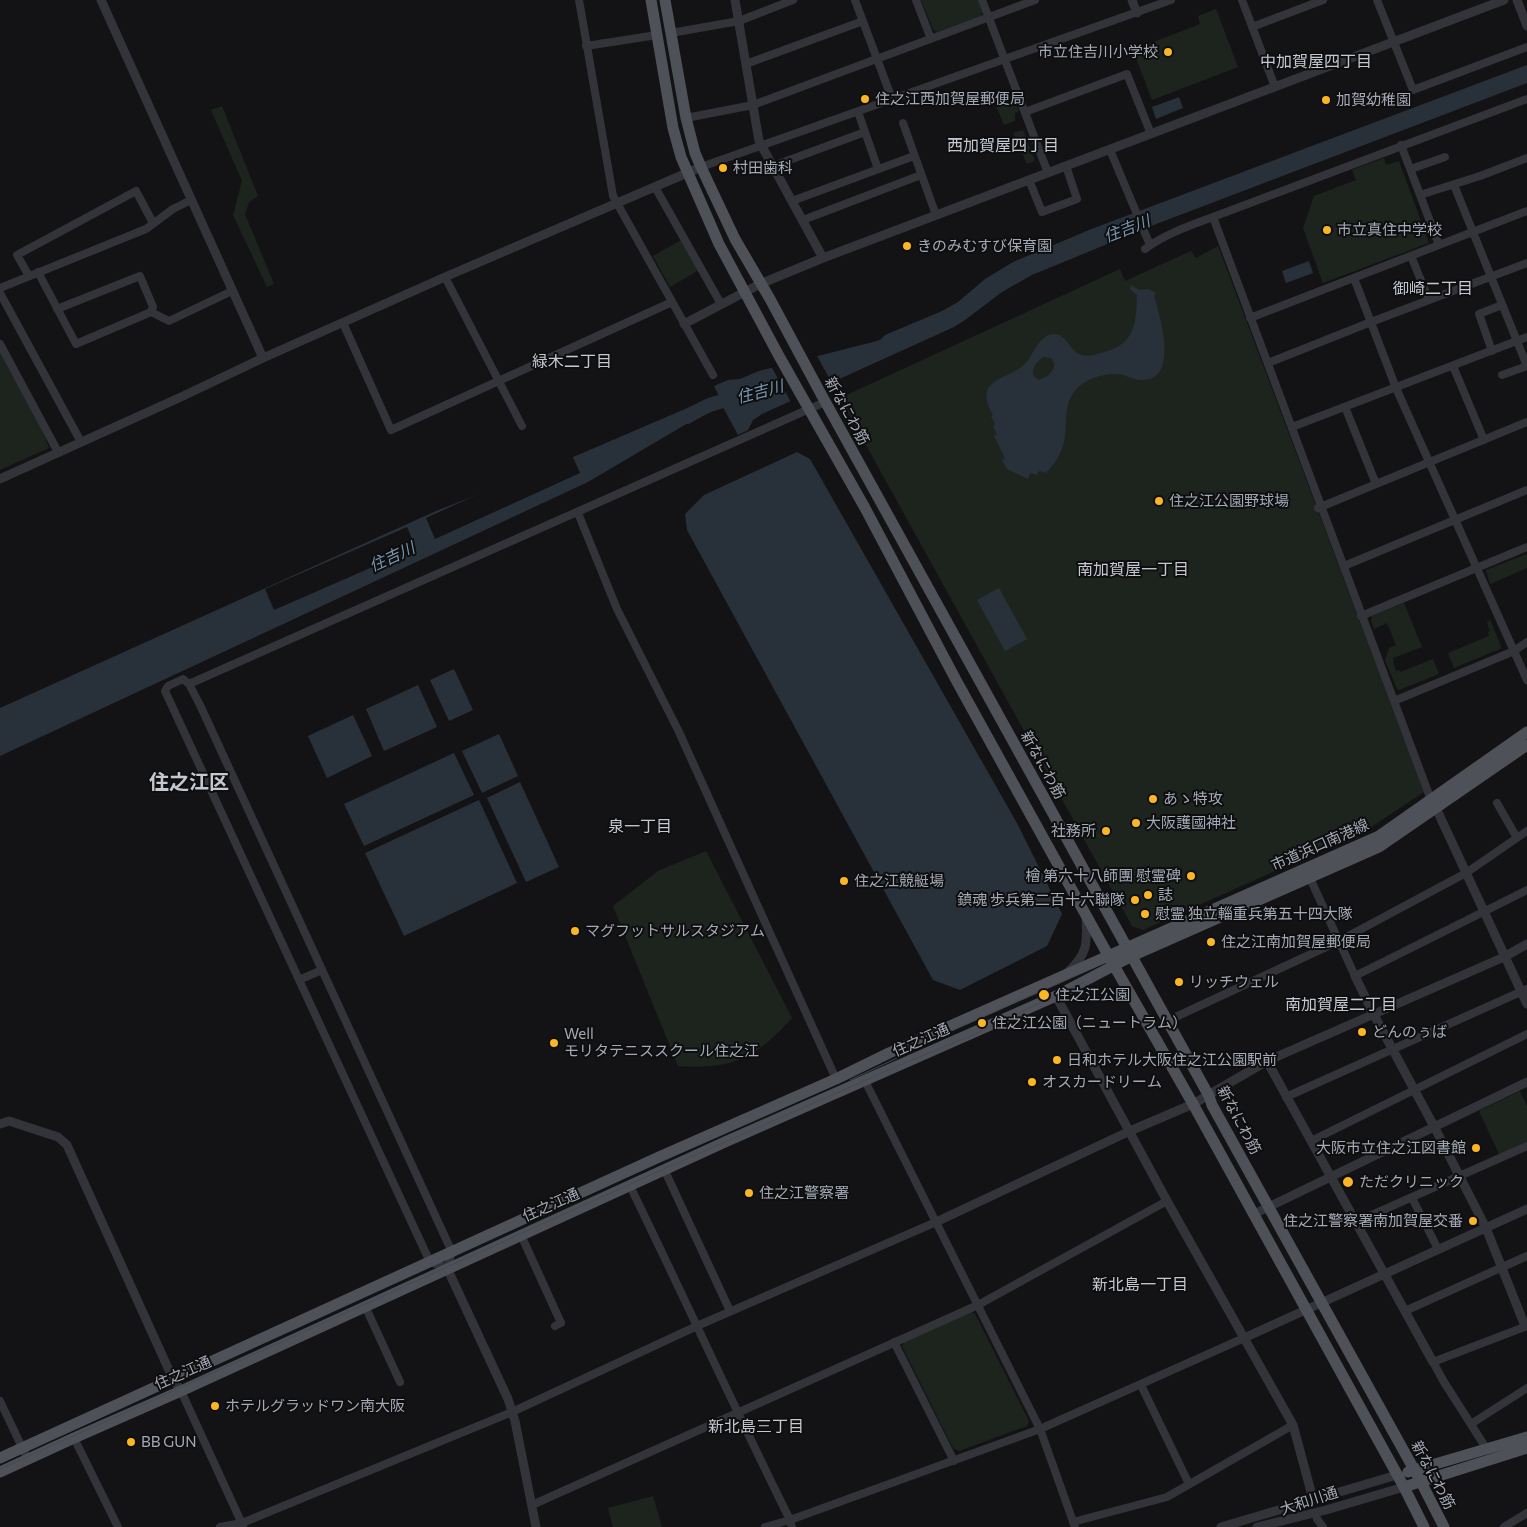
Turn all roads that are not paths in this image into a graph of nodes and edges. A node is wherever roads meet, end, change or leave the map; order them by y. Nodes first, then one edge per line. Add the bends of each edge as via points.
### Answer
1 (101, 0) edge
2 (579, 0) edge
3 (652, 0) edge
4 (665, 0) edge
5 (735, 0) edge
6 (793, 0) edge
7 (855, 0) edge
8 (916, 0) edge
9 (982, 0) edge
10 (1035, 0) edge
11 (1132, 0) edge
12 (1171, 0) edge
13 (1242, 0) edge
14 (1322, 0) edge
15 (1377, 0) edge
16 (1504, 0) edge
17 (1518, 0) edge
18 (1136, 13) junction
19 (989, 17) junction
20 (739, 21) junction
21 (863, 21) junction
22 (1252, 26) junction
23 (1527, 26) edge
24 (671, 33) junction
25 (658, 35) junction
26 (931, 39) junction
27 (1393, 42) junction
28 (586, 46) junction
29 (1527, 47) edge
30 (877, 58) junction
31 (1004, 59) junction
32 (746, 64) junction
33 (1275, 87) junction
34 (892, 99) junction
35 (1527, 99) edge
36 (753, 105) junction
37 (858, 112) junction
38 (1025, 112) junction
39 (686, 118) junction
40 (902, 124) dead end
41 (865, 132) junction
42 (1151, 134) junction
43 (1402, 145) junction
44 (762, 146) junction
45 (1110, 150) junction
46 (914, 156) junction
47 (1444, 157) dead end
48 (1527, 158) edge
49 (773, 166) junction
50 (1066, 166) junction
51 (701, 167) junction
52 (878, 169) junction
53 (1411, 169) junction
54 (687, 172) junction
55 (1048, 173) junction
56 (922, 175) junction
57 (1029, 180) junction
58 (1454, 185) junction
59 (655, 187) junction
60 (1420, 195) junction
61 (191, 200) junction
62 (792, 201) junction
63 (617, 203) junction
64 (1527, 212) edge
65 (936, 215) junction
66 (1213, 217) junction
67 (802, 220) junction
68 (153, 223) junction
69 (1473, 232) junction
70 (1439, 245) junction
71 (1411, 256) junction
72 (824, 258) junction
73 (1525, 264) edge
74 (38, 272) junction
75 (1527, 273) edge
76 (29, 276) junction
77 (1491, 276) junction
78 (445, 277) junction
79 (1354, 278) junction
80 (760, 284) junction
81 (0, 288) edge
82 (232, 291) junction
83 (746, 291) junction
84 (0, 293) edge
85 (1429, 300) junction
86 (672, 302) junction
87 (721, 304) junction
88 (1502, 305) junction
89 (57, 309) junction
90 (151, 312) junction
91 (1250, 318) junction
92 (1370, 322) junction
93 (343, 323) junction
94 (684, 324) junction
95 (1527, 337) edge
96 (1517, 341) junction
97 (0, 344) edge
98 (1492, 351) junction
99 (263, 358) junction
100 (1268, 363) junction
101 (1453, 366) junction
102 (1527, 366) edge
103 (713, 376) dead end
104 (1502, 376) dead end
105 (499, 382) junction
106 (1396, 388) junction
107 (823, 398) junction
108 (808, 406) junction
109 (1345, 407) junction
110 (1527, 422) edge
111 (522, 426) dead end
112 (1292, 427) junction
113 (1484, 440) junction
114 (81, 442) junction
115 (58, 452) junction
116 (1429, 462) junction
117 (0, 479) edge
118 (1376, 484) junction
119 (1527, 490) edge
120 (1319, 508) junction
121 (578, 513) junction
122 (1455, 520) junction
123 (1527, 547) edge
124 (1344, 566) junction
125 (1477, 568) junction
126 (1361, 616) junction
127 (1527, 642) edge
128 (1514, 651) junction
129 (1527, 680) edge
130 (189, 684) junction
131 (1394, 701) junction
132 (1527, 732) edge
133 (1527, 745) edge
134 (1497, 803) dead end
135 (1433, 804) junction
136 (1527, 831) edge
137 (1517, 838) junction
138 (1308, 872) junction
139 (1466, 873) junction
140 (1527, 890) edge
141 (1484, 911) junction
142 (1086, 916) junction
143 (1339, 941) junction
144 (1527, 944) edge
145 (1129, 952) junction
146 (1108, 955) junction
147 (1504, 957) junction
148 (1115, 965) junction
149 (322, 970) junction
150 (1065, 975) junction
151 (1355, 976) junction
152 (299, 980) junction
153 (1524, 990) edge
154 (1056, 996) junction
155 (1527, 1004) edge
156 (1373, 1013) junction
157 (1167, 1021) junction
158 (1527, 1034) edge
159 (1392, 1050) junction
160 (1267, 1061) junction
161 (836, 1078) junction
162 (864, 1080) junction
163 (1527, 1082) edge
164 (1414, 1090) junction
165 (1209, 1096) junction
166 (1286, 1098) junction
167 (1194, 1104) junction
168 (0, 1124) edge
169 (1434, 1126) junction
170 (1130, 1131) junction
171 (1311, 1141) junction
172 (1527, 1146) edge
173 (664, 1170) junction
174 (1330, 1176) junction
175 (1461, 1177) junction
176 (630, 1186) junction
177 (1412, 1198) junction
178 (1167, 1201) junction
179 (1268, 1206) junction
180 (1527, 1210) edge
181 (1254, 1214) junction
182 (936, 1222) junction
183 (1356, 1222) junction
184 (1486, 1228) junction
185 (520, 1236) junction
186 (1438, 1249) junction
187 (452, 1252) junction
188 (1527, 1256) edge
189 (430, 1262) junction
190 (1502, 1267) junction
191 (447, 1268) junction
192 (1384, 1274) junction
193 (1322, 1302) junction
194 (978, 1305) junction
195 (365, 1306) junction
196 (1306, 1309) junction
197 (730, 1311) junction
198 (1406, 1311) junction
199 (555, 1326) dead end
200 (697, 1326) junction
201 (1526, 1327) edge
202 (1244, 1338) junction
203 (894, 1342) junction
204 (1434, 1362) junction
205 (173, 1379) junction
206 (400, 1382) dead end
207 (1141, 1385) junction
208 (1527, 1388) edge
209 (181, 1391) junction
210 (0, 1401) edge
211 (512, 1412) junction
212 (738, 1414) junction
213 (1471, 1424) junction
214 (1293, 1425) junction
215 (1040, 1428) junction
216 (1527, 1437) edge
217 (74, 1438) junction
218 (23, 1447) junction
219 (1486, 1448) junction
220 (1527, 1448) edge
221 (0, 1458) edge
222 (28, 1460) junction
223 (954, 1461) junction
224 (1414, 1470) junction
225 (0, 1472) edge
226 (1397, 1475) junction
227 (1421, 1482) junction
228 (1189, 1484) junction
229 (1404, 1487) junction
230 (1313, 1499) junction
231 (532, 1505) junction
232 (1316, 1512) junction
233 (1527, 1513) edge
234 (791, 1524) edge
235 (1074, 1524) edge
236 (243, 1525) edge
237 (118, 1527) edge
238 (220, 1527) edge
239 (536, 1527) edge
240 (765, 1527) edge
241 (1222, 1527) edge
242 (1257, 1527) edge
243 (1323, 1527) edge
244 (1424, 1527) edge
245 (1444, 1527) edge
246 (1504, 1527) edge

1 - 61 street
2 - 28 street
3 - 25 main road, 新なにわ筋
4 - 24 main road, 新なにわ筋
5 - 20 street
6 - 20 street
7 - 21 street
8 - 26 street
9 - 19 street
10 - 19 street
11 - 18 street
12 - 18 street
13 - 22 street
14 - 22 street
15 - 27 street
16 - 27 street
17 - 23 street
18 - 31 street
19 - 26 street
19 - 31 street
20 - 24 street
20 - 32 street
21 - 30 street
21 - 32 street
22 - 33 street
24 - 39 main road, 新なにわ筋
25 - 28 street
25 - 54 main road, 新なにわ筋 via 673,128
26 - 30 street
27 - 29 street via 1414,90
27 - 33 street
28 - 63 street via 613,196
30 - 34 street
30 - 36 street
31 - 34 street
31 - 38 street
32 - 36 street
33 - 42 street
34 - 37 street
35 - 43 street
36 - 39 street
36 - 44 street
37 - 41 street
37 - 44 street
38 - 42 street via 1127,74
38 - 55 street
39 - 51 main road, 新なにわ筋
40 - 46 street
41 - 49 street
41 - 52 street
42 - 45 street
43 - 53 street
43 - 66 street
44 - 49 street
44 - 51 street
45 - 50 street
45 - 66 street via 1148,246
46 - 52 street
46 - 56 street
47 - 53 street
48 - 58 street
49 - 62 street
50 - 55 street
50 - 57 street via 1077,199 1042,212
51 - 54 street
51 - 80 main road, 新なにわ筋
52 - 62 street
53 - 60 street
54 - 59 street
54 - 83 main road, 新なにわ筋 via 719,244
55 - 57 street
56 - 65 street
56 - 67 street
57 - 65 street
58 - 60 street
58 - 69 street
59 - 63 street
59 - 87 street
60 - 70 street
61 - 68 street
61 - 82 street
62 - 67 street
63 - 78 street
63 - 86 street
64 - 69 street
65 - 72 street
66 - 91 street
67 - 72 street
68 - 74 street via 146,229
68 - 76 street via 136,191 17,254
69 - 70 street
69 - 77 street
70 - 71 street
71 - 79 street
71 - 85 street
72 - 80 street
73 - 75 street
73 - 77 street
74 - 76 street
74 - 89 street
76 - 81 street
77 - 85 street
77 - 88 street
78 - 93 street
78 - 105 street
79 - 91 street
79 - 92 street
80 - 83 street
80 - 107 main road, 新なにわ筋
82 - 90 street via 169,321
82 - 99 street
83 - 87 street
83 - 108 main road, 新なにわ筋
84 - 114 street
85 - 92 street
86 - 94 street
86 - 105 street
87 - 94 street
88 - 96 street
88 - 98 street via 1479,314
89 - 90 street via 76,344
89 - 90 street via 140,276 153,307
91 - 100 street
92 - 100 street
92 - 106 street
93 - 99 street
93 - 105 street via 391,430
94 - 103 street
95 - 96 street
96 - 98 street
96 - 102 street
97 - 115 street
98 - 101 street
99 - 114 street
100 - 112 street
101 - 106 street
101 - 113 street
102 - 104 street
105 - 111 street
106 - 109 street
106 - 116 street
107 - 108 street
107 - 145 main road, 新なにわ筋
108 - 121 street
108 - 142 main road, 新なにわ筋
109 - 112 street
109 - 118 street
110 - 113 street
112 - 120 street
113 - 116 street
114 - 115 street
115 - 117 street
116 - 118 street
116 - 122 street
118 - 120 street
119 - 122 street
120 - 124 street
121 - 130 street
121 - 161 street via 617,609 683,741
122 - 124 street
122 - 125 street
123 - 125 street
124 - 126 street
125 - 126 street
125 - 128 street
126 - 131 street
127 - 128 street
128 - 129 street
128 - 131 street
130 - 149 street
130 - 152 street via 183,679 165,691
131 - 135 street
132 - 135 main road, 市道浜口南港線
133 - 135 main road, 市道浜口南港線
134 - 137 street
135 - 138 main road, 市道浜口南港線
135 - 139 street
136 - 137 street
137 - 139 street
138 - 143 street
138 - 145 main road, 市道浜口南港線
139 - 141 street
139 - 143 street
140 - 141 street
141 - 147 street
141 - 151 street
142 - 146 main road, 新なにわ筋
142 - 150 street via 1087,945 1078,962
143 - 151 street
143 - 157 street
144 - 147 street
145 - 146 main road, 市道浜口南港線
145 - 148 main road, 市道浜口南港線
145 - 157 main road, 新なにわ筋
146 - 148 main road, 新なにわ筋
146 - 150 main road, 住之江通
147 - 153 street
147 - 156 street
148 - 154 main road, 住之江通
148 - 167 main road, 新なにわ筋
149 - 152 street
149 - 187 street
150 - 161 main road, 住之江通
151 - 156 street
152 - 189 street
153 - 155 street
153 - 159 street
154 - 162 main road, 住之江通
154 - 170 street
156 - 159 street
156 - 160 street
157 - 165 main road, 新なにわ筋
158 - 164 street
159 - 164 street
159 - 166 street
160 - 165 street
160 - 166 street
161 - 187 main road, 住之江通
162 - 173 main road, 住之江通
162 - 182 street
163 - 169 street
164 - 169 street
164 - 171 street
165 - 167 street
165 - 179 main road, 新なにわ筋
166 - 171 street
167 - 170 street
167 - 181 main road, 新なにわ筋
168 - 205 street via 9,1121 58,1137 67,1145
169 - 174 street
169 - 175 street
170 - 178 street
170 - 182 street
171 - 174 street
172 - 175 street
173 - 176 main road, 住之江通
173 - 197 street
174 - 179 street
174 - 183 street
175 - 177 street
175 - 184 street
176 - 185 main road, 住之江通
176 - 200 street
177 - 183 street
177 - 186 street
178 - 194 street
178 - 202 street
179 - 181 street
179 - 193 main road, 新なにわ筋
180 - 184 street
181 - 196 main road, 新なにわ筋
182 - 194 street
182 - 197 street
183 - 192 street
184 - 186 street
184 - 190 street
185 - 191 main road, 住之江通
185 - 199 street via 561,1323
186 - 192 street
187 - 189 main road, 住之江通
187 - 191 street
188 - 190 street
189 - 191 street
189 - 205 main road, 住之江通
190 - 198 street
190 - 201 street
191 - 195 main road, 住之江通
191 - 211 street
192 - 193 street
192 - 198 street
193 - 196 street
193 - 224 main road, 新なにわ筋
194 - 203 street
194 - 215 street
195 - 206 street
195 - 209 main road, 住之江通
196 - 202 street
196 - 226 main road, 新なにわ筋
197 - 200 street
198 - 204 street
200 - 211 street
200 - 212 street
201 - 204 street
202 - 207 street
202 - 214 street
203 - 212 street
203 - 223 street
204 - 213 street
205 - 209 street
205 - 218 main road, 住之江通
207 - 215 street
207 - 228 street
208 - 213 street
209 - 217 main road, 住之江通
209 - 236 street
210 - 218 street
211 - 231 street
211 - 236 street
212 - 231 street
212 - 234 street
213 - 219 street
214 - 228 street
214 - 230 street
215 - 223 street
215 - 235 street
216 - 219 main road
217 - 222 main road, 住之江通
217 - 237 street
218 - 221 main road, 住之江通
218 - 222 street
219 - 224 main road
220 - 227 main road
222 - 225 main road, 住之江通
223 - 234 street
224 - 226 main road
224 - 227 main road, 新なにわ筋
226 - 229 main road, 新なにわ筋
226 - 230 street, 大和川通
227 - 229 main road
227 - 245 main road, 新なにわ筋
228 - 235 street via 1166,1497
229 - 232 street, 大和川通
229 - 244 main road, 新なにわ筋
230 - 241 street, 大和川通
231 - 239 street
232 - 242 street, 大和川通
232 - 243 street
233 - 246 street
234 - 240 street
236 - 238 street

